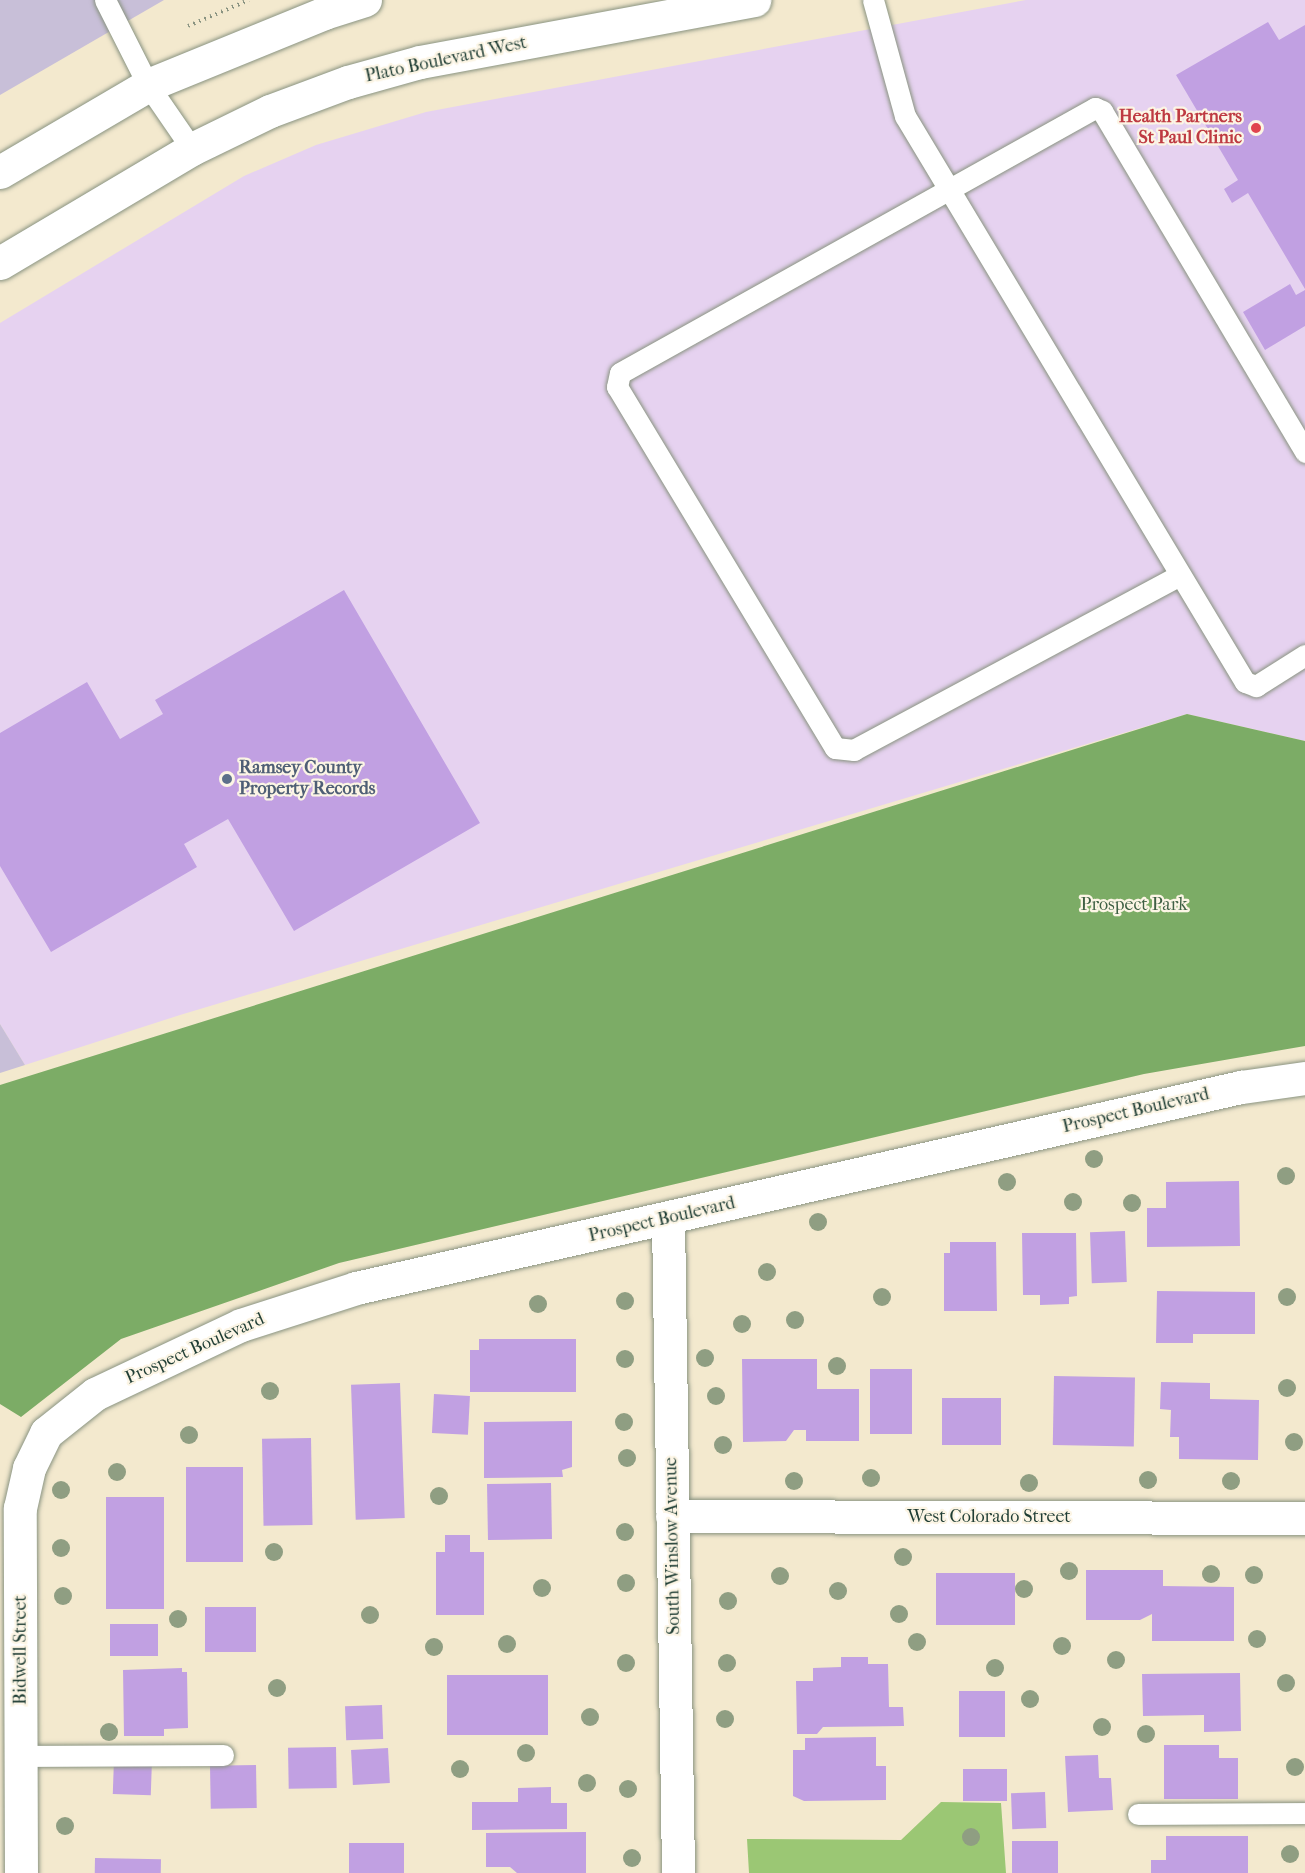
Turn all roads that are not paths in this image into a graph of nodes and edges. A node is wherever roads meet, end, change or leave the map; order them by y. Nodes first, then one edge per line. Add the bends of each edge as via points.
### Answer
1 (105, 0) edge
2 (365, 0) edge
3 (754, 0) edge
4 (873, 0) edge
5 (148, 85) junction
6 (192, 149) junction
7 (0, 172) edge
8 (952, 190) junction
9 (0, 263) edge
10 (1305, 452) edge
11 (1180, 575) junction
12 (1305, 655) edge
13 (1305, 1078) edge
14 (668, 1219) junction
15 (46, 1433) joint
16 (672, 1516) junction
17 (1305, 1518) edge
18 (224, 1755) dead end
19 (21, 1756) junction
20 (1305, 1813) edge
21 (1138, 1814) dead end
22 (21, 1873) edge
23 (678, 1873) edge

1 - 5 lane
2 - 5 street
3 - 6 street, Plato Boulevard West via 420,62 348,82 270,111
4 - 8 lane via 905,116
5 - 6 lane
5 - 7 street
6 - 9 street, Plato Boulevard West
8 - 10 lane via 1095,108 1102,111
8 - 11 lane
8 - 11 lane via 620,373 617,387 835,748 854,750
11 - 12 lane via 1245,682 1256,686
13 - 14 street, Prospect Boulevard via 1240,1087
14 - 15 street, Prospect Boulevard via 356,1288 241,1325 95,1394
14 - 16 street, South Winslow Avenue
15 - 19 street, Bidwell Street via 29,1468 20,1508
16 - 17 street, West Colorado Street
16 - 23 street, South Winslow Avenue
18 - 19 lane
19 - 22 street, Bidwell Street
20 - 21 lane

